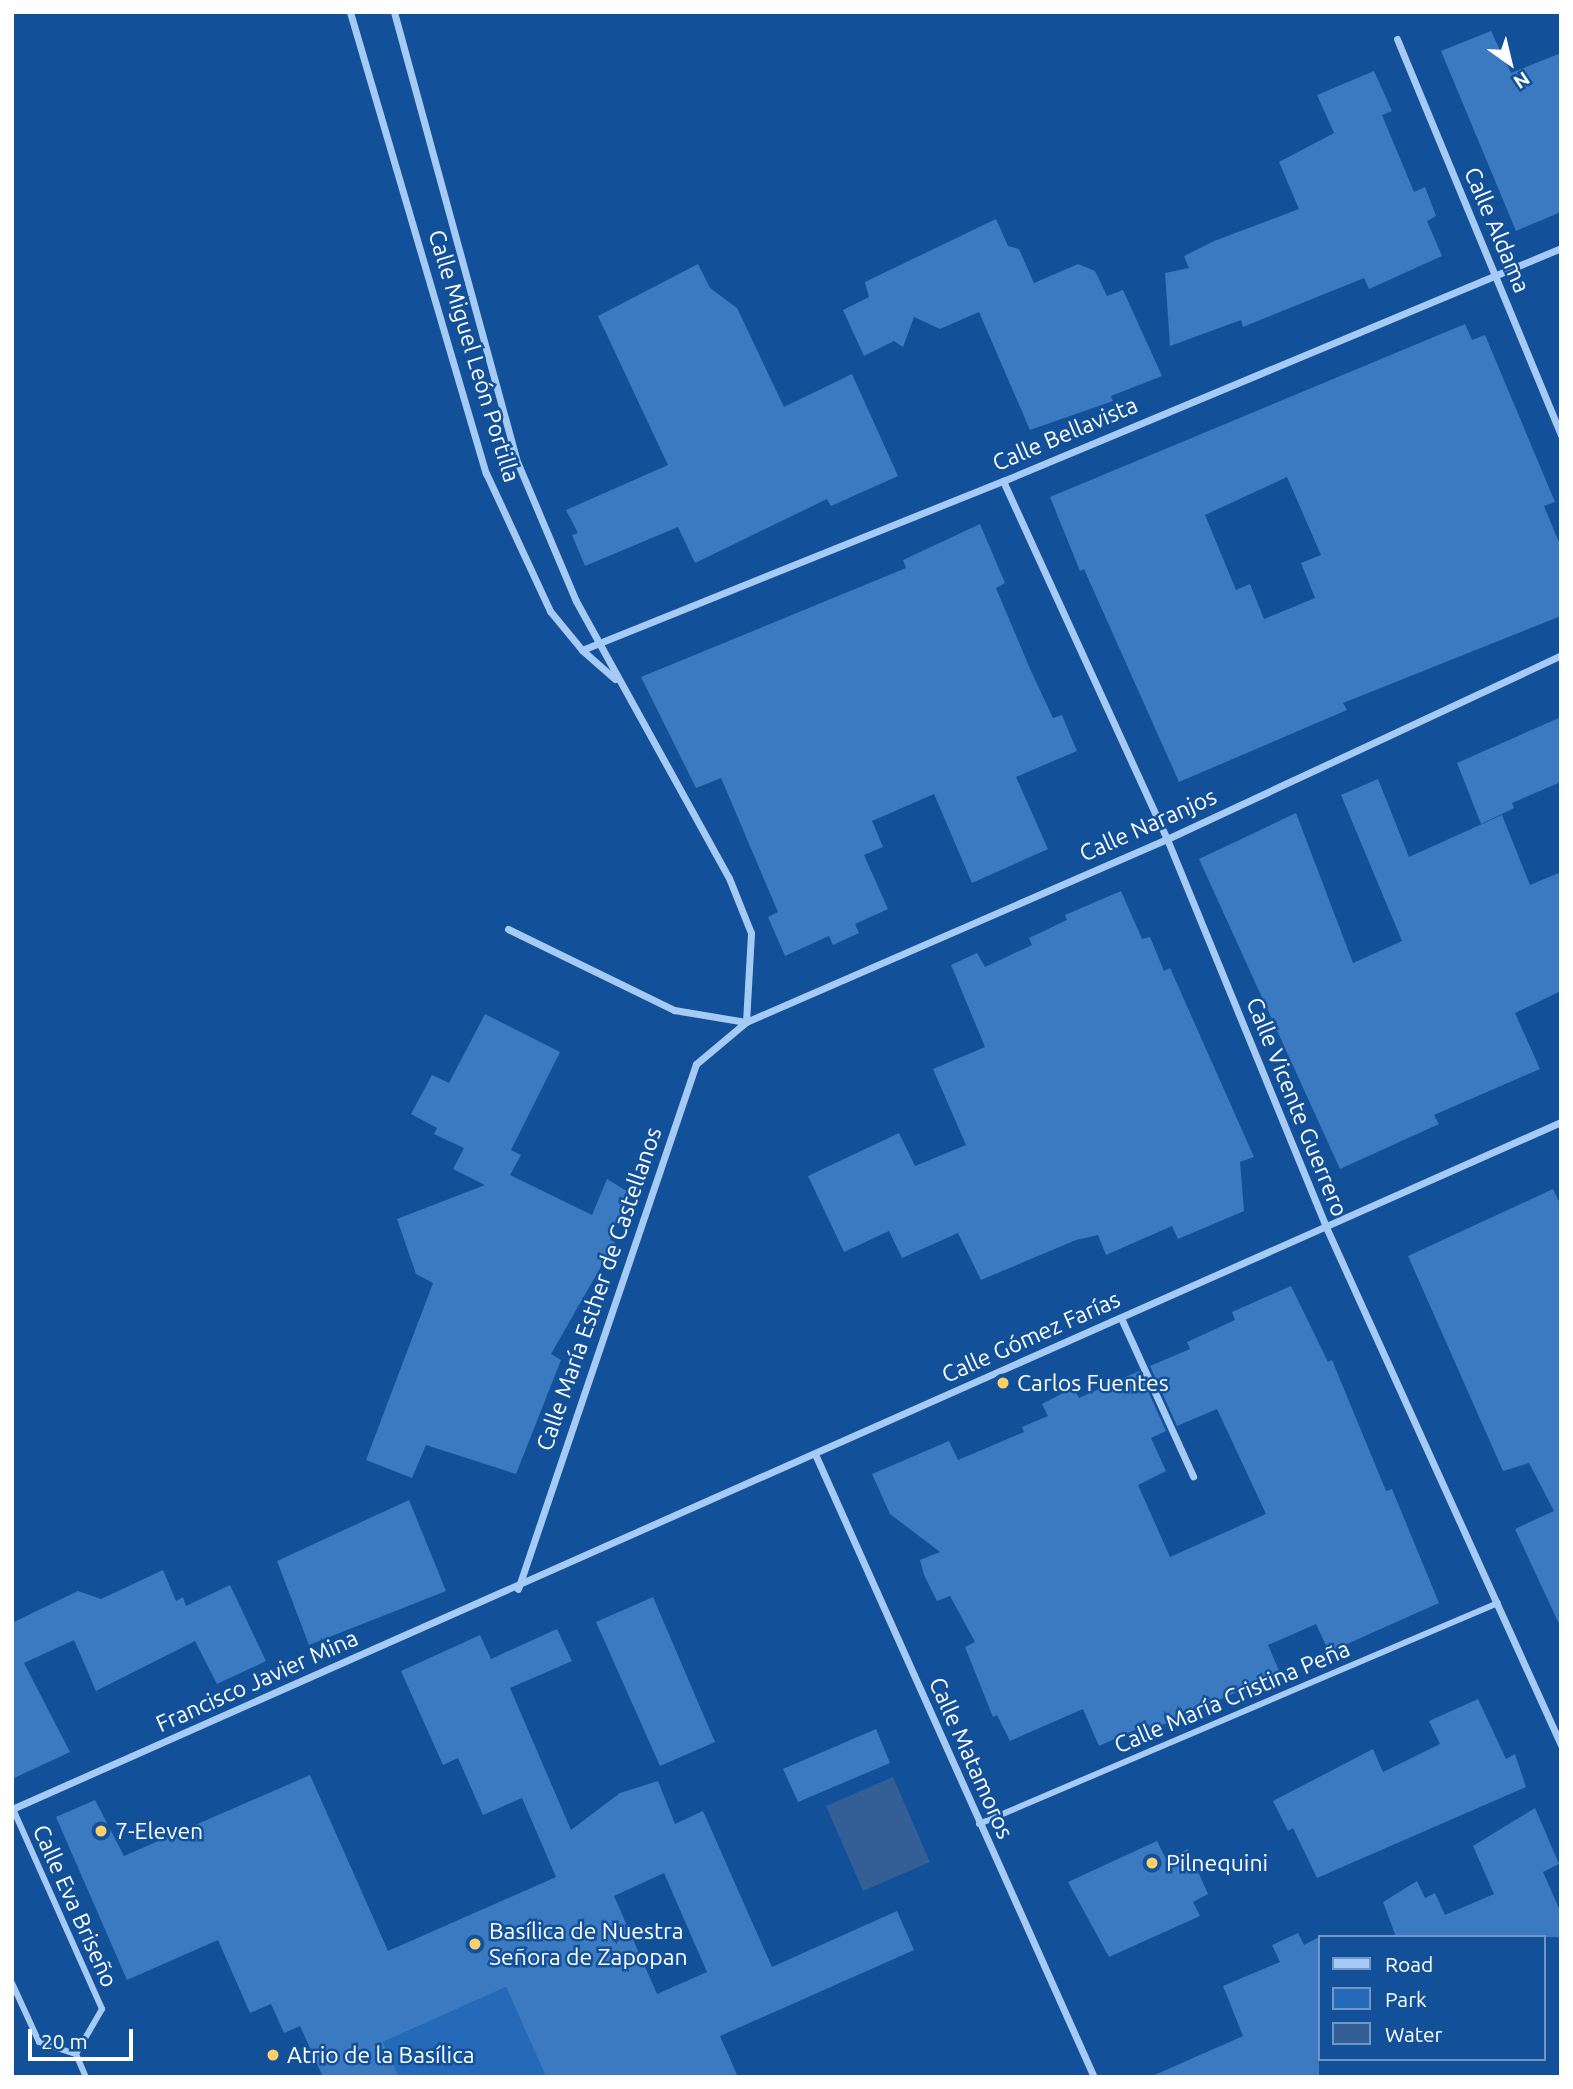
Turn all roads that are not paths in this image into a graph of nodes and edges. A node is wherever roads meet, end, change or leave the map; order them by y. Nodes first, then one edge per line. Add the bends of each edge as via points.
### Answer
1 (350, 12) edge
2 (394, 12) edge
3 (1397, 39) dead end
4 (1561, 248) edge
5 (1495, 275) junction
6 (1561, 435) edge
7 (1003, 481) junction
8 (600, 643) junction
9 (582, 650) junction
10 (1561, 655) edge
11 (618, 682) junction
12 (1167, 839) junction
13 (508, 929) dead end
14 (746, 1022) junction
15 (1561, 1122) edge
16 (1326, 1227) junction
17 (1121, 1318) junction
18 (815, 1454) junction
19 (1193, 1476) dead end
20 (517, 1588) junction
21 (1499, 1603) junction
22 (1561, 1745) edge
23 (12, 1809) edge
24 (979, 1824) junction
25 (12, 1983) edge
26 (76, 2054) junction
27 (86, 2077) edge
28 (1094, 2077) edge

1 - 9 street, Calle Miguel León Portilla via 485,473 550,611
2 - 8 street, Calle Miguel León Portilla via 516,459 576,601
3 - 5 street, Calle Aldama
4 - 5 street, Calle Bellavista
5 - 6 street, Calle Aldama
5 - 7 street, Calle Bellavista
7 - 8 street, Calle Bellavista
7 - 12 street, Calle Vicente Guerrero
8 - 9 street, Calle Bellavista
8 - 11 street, Calle Miguel León Portilla
9 - 11 street, Calle Miguel León Portilla
10 - 12 street, Calle Naranjos
11 - 14 street, Calle Miguel León Portilla via 729,878 751,933
12 - 14 street, Calle Naranjos
12 - 16 street, Calle Vicente Guerrero
13 - 14 street via 674,1010
14 - 20 street, Calle María Esther de Castellanos via 696,1064
15 - 16 street, Calle Gómez Farías
16 - 17 street, Calle Gómez Farías
16 - 21 street, Calle Vicente Guerrero
17 - 18 street, Calle Gómez Farías
17 - 19 street
18 - 20 street, Calle Gómez Farías
18 - 24 street, Calle Matamoros
20 - 23 street, Francisco Javier Mina
21 - 22 street, Calle Vicente Guerrero
21 - 24 street, Calle María Cristina Peña
23 - 26 street, Calle Eva Briseño via 102,2009
24 - 28 street, Calle Matamoros
25 - 26 street via 39,2042
26 - 27 street

